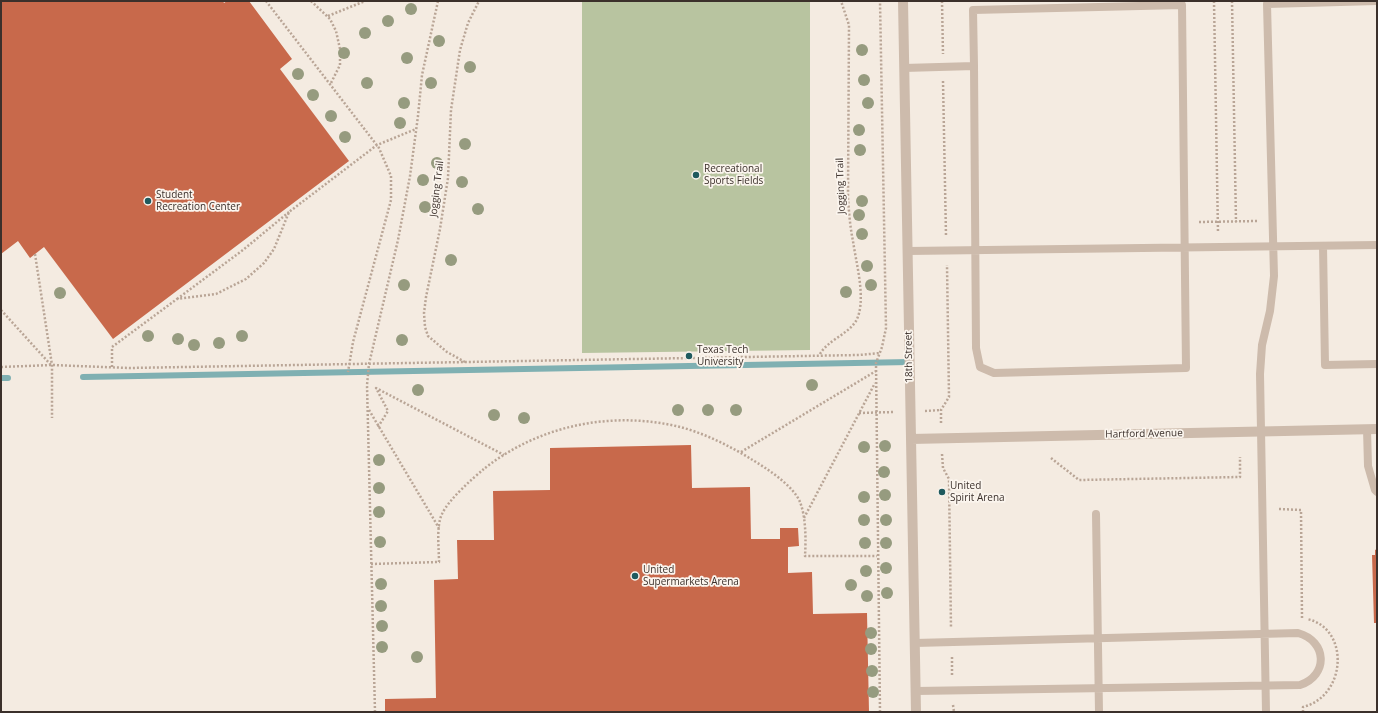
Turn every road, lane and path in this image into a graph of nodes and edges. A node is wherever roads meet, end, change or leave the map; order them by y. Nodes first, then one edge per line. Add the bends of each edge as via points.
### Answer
1 (266, 1) edge
2 (311, 1) edge
3 (365, 1) edge
4 (438, 1) edge
5 (479, 1) edge
6 (841, 1) edge
7 (880, 1) edge
8 (903, 1) edge
9 (942, 1) edge
10 (1214, 1) edge
11 (1232, 1) edge
12 (1377, 1) edge
13 (328, 16) junction
14 (974, 66) junction
15 (943, 67) junction
16 (904, 68) junction
17 (330, 85) junction
18 (416, 129) junction
19 (377, 145) junction
20 (289, 212) junction
21 (1273, 221) junction
22 (1184, 222) junction
23 (1218, 222) junction
24 (1236, 222) junction
25 (1377, 245) edge
26 (1274, 246) junction
27 (1323, 246) junction
28 (1218, 247) junction
29 (1184, 248) junction
30 (908, 251) junction
31 (947, 251) junction
32 (976, 251) junction
33 (35, 254) dead end
34 (177, 299) junction
35 (1, 310) edge
36 (880, 353) junction
37 (820, 355) junction
38 (465, 362) junction
39 (349, 364) junction
40 (369, 364) junction
41 (1377, 364) edge
42 (52, 365) junction
43 (1, 366) edge
44 (112, 367) junction
45 (876, 371) junction
46 (348, 372) dead end
47 (876, 382) junction
48 (368, 409) junction
49 (52, 418) dead end
50 (378, 427) junction
51 (1372, 429) edge
52 (1260, 432) junction
53 (942, 438) junction
54 (911, 439) junction
55 (741, 453) junction
56 (504, 455) junction
57 (1240, 457) dead end
58 (1051, 458) dead end
59 (1377, 492) edge
60 (1279, 510) dead end
61 (1096, 514) dead end
62 (803, 519) junction
63 (439, 528) junction
64 (877, 556) junction
65 (371, 564) junction
66 (1264, 634) junction
67 (1097, 638) junction
68 (952, 642) junction
69 (915, 643) junction
70 (1265, 686) junction
71 (1098, 688) junction
72 (916, 691) junction
73 (953, 691) junction
74 (375, 712) edge
75 (880, 712) edge
76 (916, 712) edge
77 (954, 712) edge
78 (1099, 712) edge
79 (1266, 712) edge
80 (1303, 712) edge

1 - 17 path
2 - 13 path
3 - 13 path
4 - 18 path via 422,75
5 - 38 path, Jogging Trail via 468,23 460,50 451,110 448,178 424,313 428,336
6 - 37 path, Jogging Trail via 849,24 848,198 860,304 858,315 852,325
7 - 36 path via 886,328
8 - 16 street, 18th Street
9 - 15 path
10 - 23 path
11 - 24 path
12 - 21 lane via 1267,4
13 - 17 path via 336,31 340,49 340,66
14 - 15 lane
14 - 22 lane via 973,10 1182,5
14 - 32 lane
15 - 16 lane
15 - 31 path
16 - 30 street, 18th Street
17 - 19 path
18 - 19 path
18 - 40 path via 398,240
19 - 20 path
19 - 39 path via 391,176 391,200
20 - 34 path
20 - 34 path via 274,250 264,264 246,279 216,294
21 - 24 path
21 - 26 lane
22 - 23 path
22 - 29 lane
23 - 24 path
23 - 28 path
25 - 27 lane
26 - 27 lane
26 - 28 lane
26 - 52 lane via 1270,311 1260,367
27 - 41 lane via 1325,365
28 - 29 lane
29 - 32 lane
29 - 32 lane via 1186,368 994,373 980,367 976,348
30 - 31 lane
30 - 54 street, 18th Street
31 - 32 lane
31 - 53 path via 949,397 941,410
33 - 42 path
34 - 44 path via 112,347
35 - 42 path
36 - 37 path
36 - 45 path
37 - 38 path
38 - 40 path
39 - 40 path
39 - 44 path
39 - 46 path
40 - 48 path
42 - 43 path
42 - 44 path
42 - 49 path
45 - 47 path
45 - 55 path
47 - 62 path
47 - 64 path
48 - 50 path
48 - 65 path
50 - 56 path via 388,411 376,388
50 - 63 path
51 - 52 street, Hartford Avenue
51 - 59 lane via 1368,466
52 - 53 street, Hartford Avenue
52 - 66 lane
53 - 54 street, Hartford Avenue
53 - 68 path via 943,468 950,479
54 - 69 street, 18th Street
55 - 56 path via 712,438 678,426 630,421 593,422 551,432
55 - 62 path via 769,470 789,487 800,502
56 - 63 path via 470,480 449,504 442,515
57 - 58 path via 1240,477 1079,480
60 - 80 path via 1301,510 1301,618 1317,622 1325,628 1337,650 1336,678 1320,700 1303,707
61 - 67 lane
62 - 64 path via 806,529 805,556
63 - 65 path via 439,562
64 - 75 path
65 - 74 path
66 - 67 lane
66 - 70 lane
66 - 70 lane via 1304,635 1312,639 1321,657 1318,672 1306,682 1296,685
67 - 68 lane
67 - 71 lane
68 - 69 lane
68 - 73 path
69 - 72 street, 18th Street
70 - 71 lane
70 - 79 lane
71 - 73 lane
71 - 78 lane
72 - 73 lane
72 - 76 street, 18th Street
73 - 77 path

